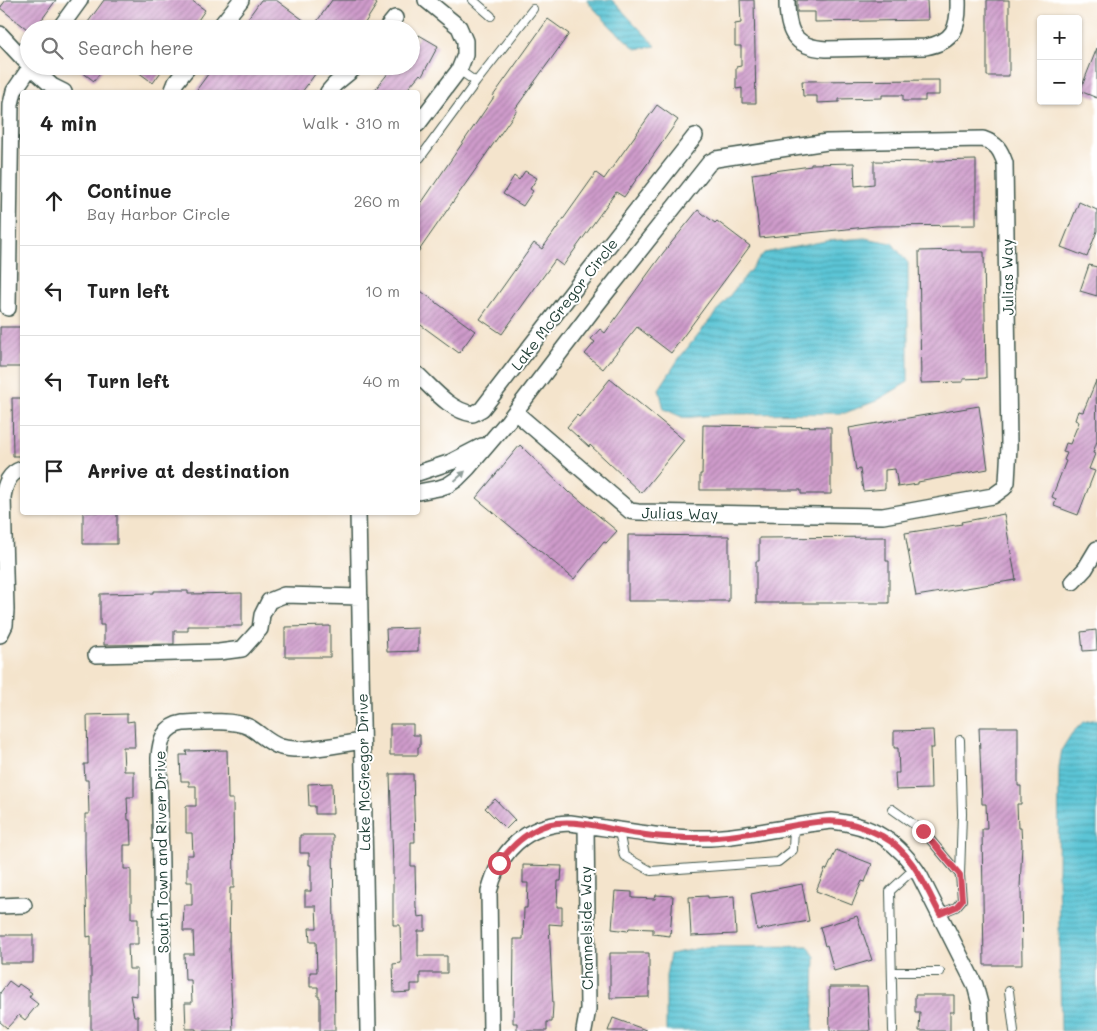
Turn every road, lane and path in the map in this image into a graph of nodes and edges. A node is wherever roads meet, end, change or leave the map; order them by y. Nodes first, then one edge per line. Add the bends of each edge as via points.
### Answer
1 (80, 0) edge
2 (240, 0) edge
3 (474, 0) edge
4 (787, 0) edge
5 (958, 0) edge
6 (432, 2) edge
7 (533, 9) dead end
8 (491, 16) dead end
9 (66, 20) edge
10 (225, 20) edge
11 (0, 34) edge
12 (20, 55) edge
13 (459, 70) junction
14 (24, 75) edge
15 (39, 75) edge
16 (181, 75) edge
17 (346, 75) edge
18 (476, 82) junction
19 (60, 90) edge
20 (173, 90) edge
21 (330, 90) edge
22 (420, 121) edge
23 (695, 136) dead end
24 (420, 156) edge
25 (11, 183) edge
26 (10, 308) edge
27 (420, 377) edge
28 (515, 412) junction
29 (490, 441) junction
30 (20, 470) edge
31 (420, 472) edge
32 (420, 492) edge
33 (358, 515) edge
34 (1097, 549) edge
35 (1073, 582) dead end
36 (360, 597) junction
37 (0, 635) edge
38 (96, 655) dead end
39 (960, 740) dead end
40 (362, 741) junction
41 (892, 809) dead end
42 (586, 825) junction
43 (794, 826) junction
44 (619, 830) junction
45 (915, 868) junction
46 (960, 875) junction
47 (0, 906) edge
48 (24, 906) dead end
49 (940, 914) junction
50 (892, 972) junction
51 (940, 972) dead end
52 (1010, 991) dead end
53 (164, 1031) edge
54 (368, 1031) edge
55 (491, 1031) edge
56 (584, 1031) edge
57 (893, 1031) edge
58 (981, 1031) edge
59 (1014, 1031) edge

1 - 9 street
2 - 10 street
3 - 8 lane
4 - 5 street via 790,31 799,42 818,49 940,44 952,35 958,23
6 - 13 street via 459,28 465,40 466,56
7 - 18 lane
11 - 12 street
13 - 18 lane
13 - 22 street
14 - 25 street via 14,91 12,104
15 - 19 street
16 - 20 street
17 - 21 street
18 - 24 lane
23 - 27 street, Lake McGregor Circle via 482,409 473,414 463,413
25 - 26 street
28 - 28 street, Julias Way via 710,162 827,142 983,139 994,143 1001,153 1005,163 1009,446 1007,482 993,496 883,516 630,511
28 - 29 street, Julias Way
29 - 31 street, Julias Way via 451,462
32 -> 29 street, Julias Way via 439,488 458,479
30 - 37 street via 9,477 5,485 6,610
33 - 36 street, Lake McGregor Drive
34 - 35 street
36 - 38 street via 284,595 270,601 262,615 260,629 242,649
36 - 40 street, Lake McGregor Drive
39 - 46 lane
40 - 53 street, South Town and River Drive via 327,747 289,748 268,741 249,727 234,723 183,722 165,732 159,758
40 - 54 street, Lake McGregor Drive
41 - 46 lane via 923,831
42 - 44 street
42 - 55 street via 556,823 534,831 509,850 493,876 489,892
42 - 56 street, Channelside Way via 588,1010
43 - 44 street via 711,838 659,836
43 - 44 lane via 793,850 778,862 650,871 624,856
43 - 45 street via 832,821 847,823 883,836 897,846
45 - 49 street
45 - 50 lane via 890,891
46 - 49 lane via 962,900 956,907
47 - 48 street
49 - 58 street via 975,984
50 - 51 lane
50 - 57 lane
52 - 59 lane

